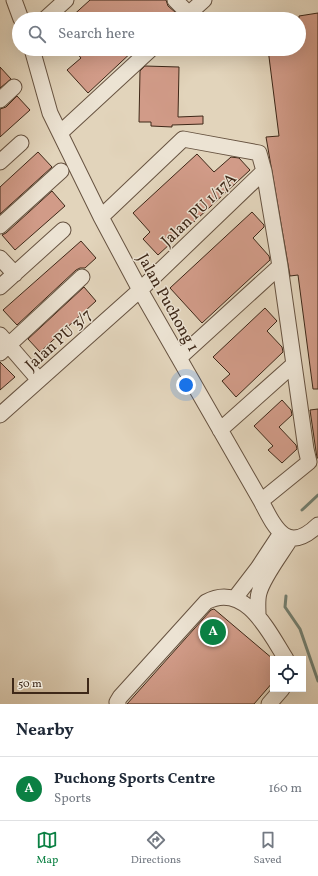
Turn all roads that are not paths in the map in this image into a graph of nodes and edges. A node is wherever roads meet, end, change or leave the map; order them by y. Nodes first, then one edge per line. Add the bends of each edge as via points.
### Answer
1 (66, 0) edge
2 (175, 0) edge
3 (204, 0) edge
4 (53, 12) edge
5 (183, 12) edge
6 (191, 12) edge
7 (34, 56) edge
8 (143, 56) edge
9 (14, 87) dead end
10 (0, 100) edge
11 (60, 133) junction
12 (21, 143) dead end
13 (0, 162) edge
14 (61, 171) dead end
15 (264, 171) junction
16 (101, 217) junction
17 (0, 226) edge
18 (63, 230) dead end
19 (0, 258) edge
20 (280, 266) junction
21 (15, 274) junction
22 (82, 277) dead end
23 (0, 287) edge
24 (140, 290) junction
25 (3, 344) edge
26 (179, 358) junction
27 (294, 364) junction
28 (39, 380) junction
29 (0, 415) edge
30 (220, 430) junction
31 (261, 501) junction
32 (314, 528) edge
33 (286, 536) junction
34 (235, 598) junction
35 (258, 615) junction
36 (284, 656) edge
37 (279, 692) edge
38 (118, 704) edge
39 (269, 704) edge

1 - 4 street
2 - 5 street
3 - 6 street
7 - 11 street, Jalan Puchong 1 via 50,113
8 - 11 street
9 - 10 street
11 - 16 street, Jalan Puchong 1
12 - 13 street
14 - 17 street
15 - 16 street via 259,153 182,139
15 - 20 street
15 - 24 street, Jalan PU 1/17A
16 - 24 street, Jalan Puchong 1
18 - 21 street
19 - 21 street
20 - 26 street
20 - 27 street
21 - 23 street
22 - 25 street
24 - 26 street, Jalan Puchong 1
24 - 28 street, Jalan PU 3/7
25 - 28 street
26 - 30 street, Jalan Puchong 1
27 - 30 street
27 - 31 street via 309,462
28 - 29 street, Jalan PU 3/7
30 - 31 street, Jalan Puchong 1
31 - 33 street, Jalan Puchong 1 via 274,526
32 - 33 street via 300,537
33 - 34 street
33 - 35 street via 259,591
34 - 35 street
34 - 38 street via 213,598 206,602 120,697
35 - 36 street
37 - 39 street

